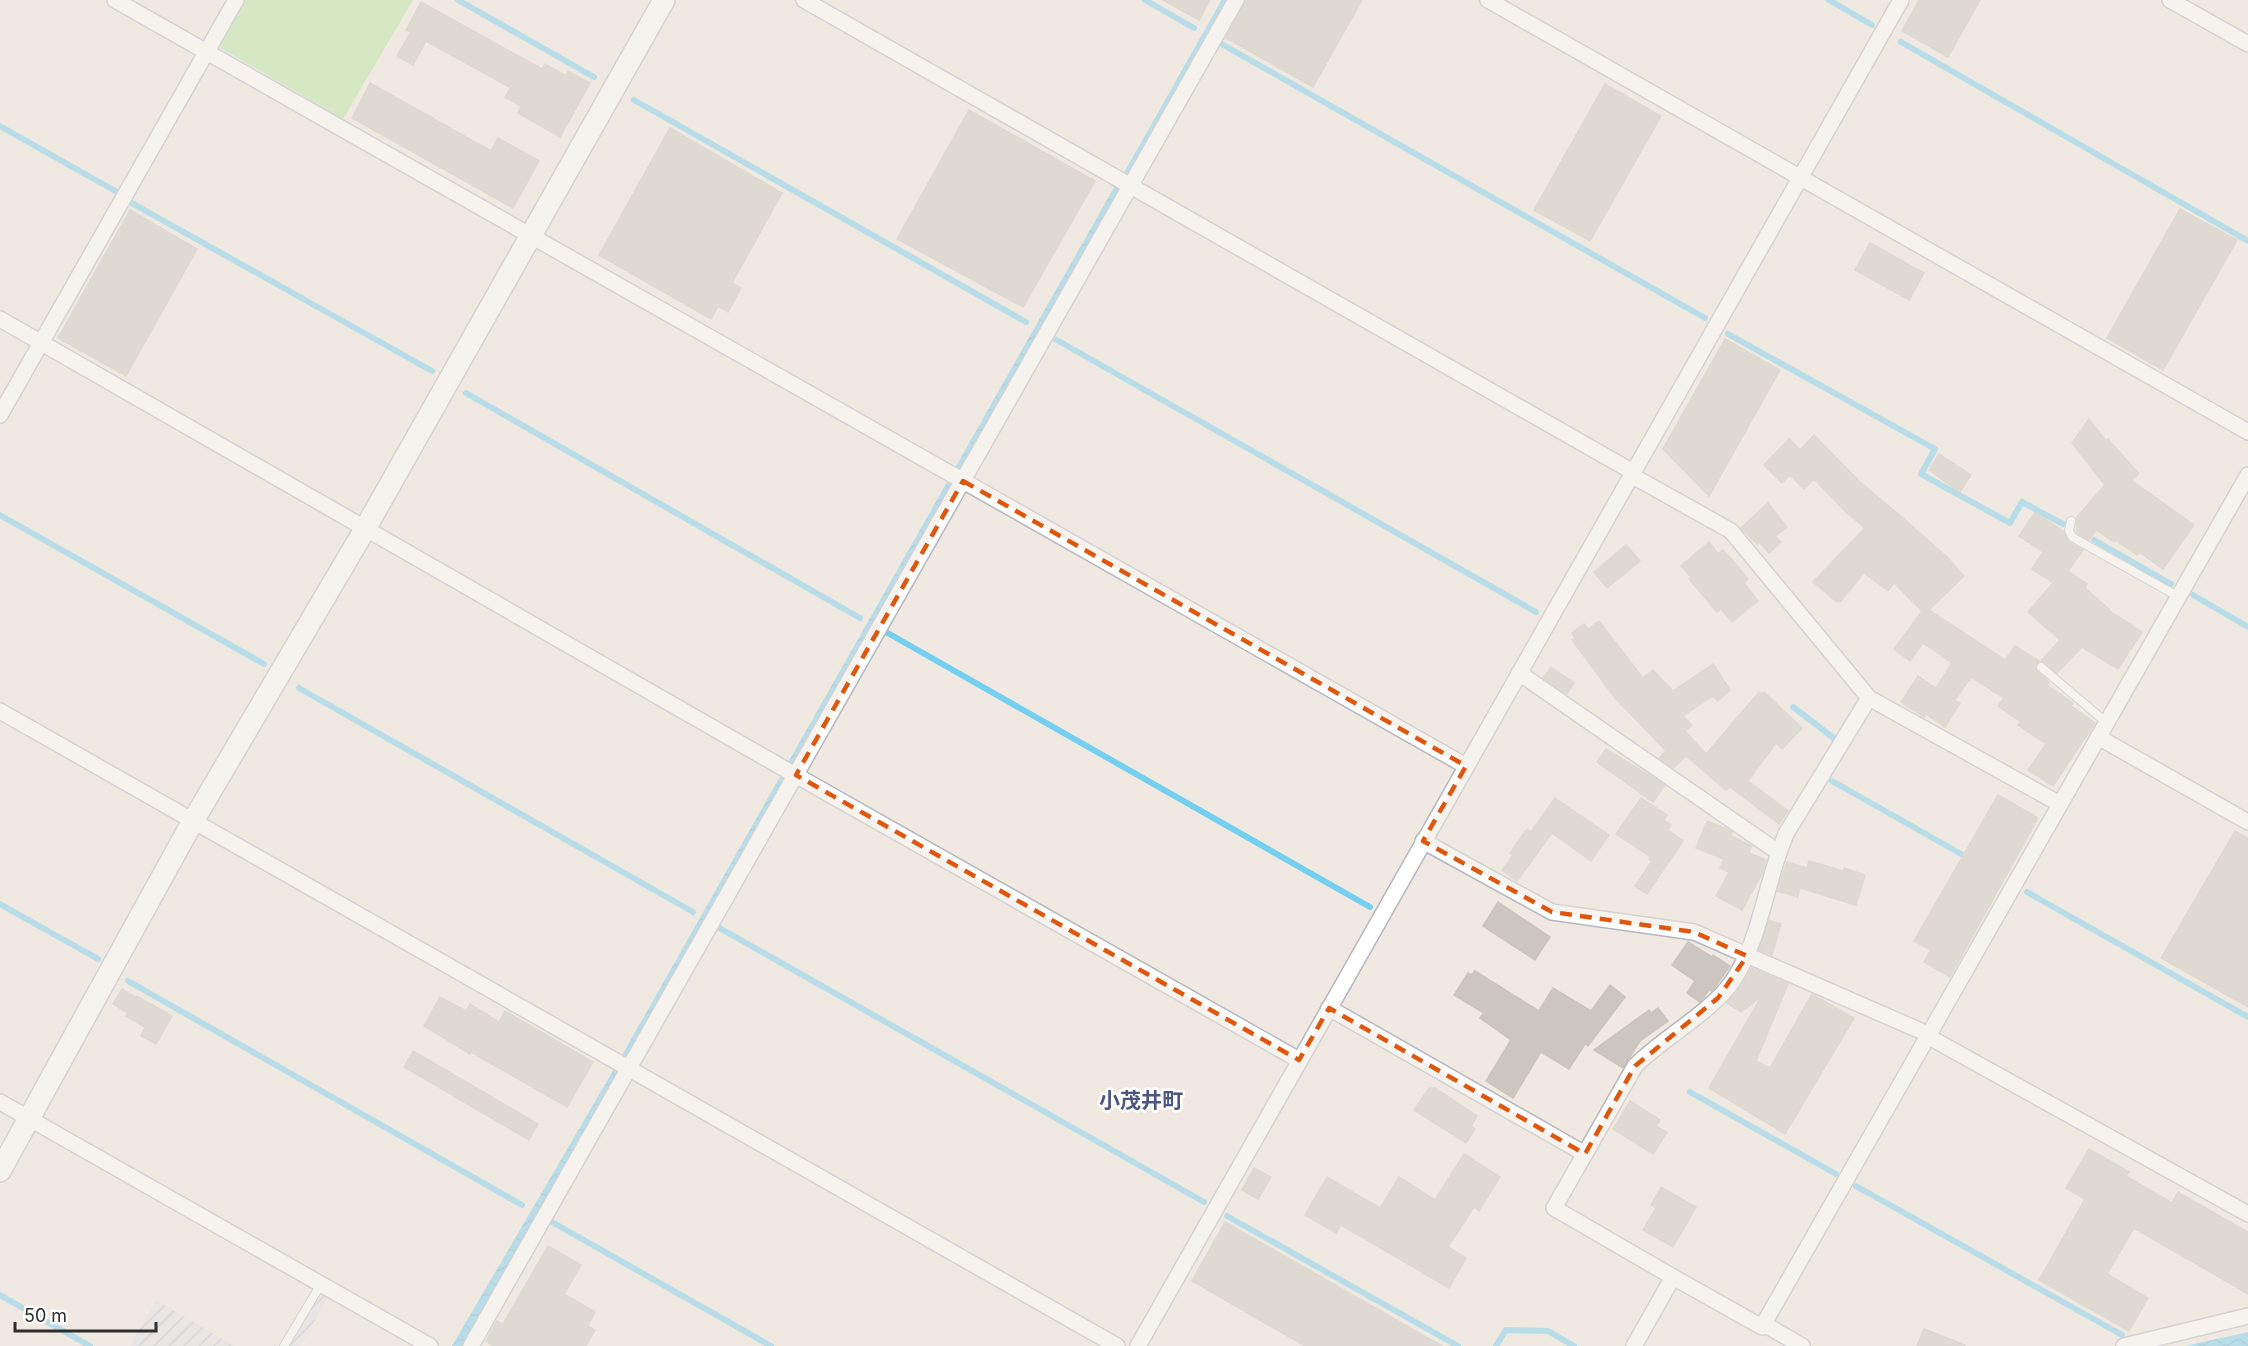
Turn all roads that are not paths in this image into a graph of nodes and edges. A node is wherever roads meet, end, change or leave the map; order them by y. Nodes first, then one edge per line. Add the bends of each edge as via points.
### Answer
1 (115, 0) edge
2 (236, 0) edge
3 (664, 0) edge
4 (804, 0) edge
5 (1236, 0) edge
6 (1488, 0) edge
7 (1902, 0) edge
8 (2170, 0) edge
9 (2248, 44) edge
10 (206, 52) junction
11 (1800, 178) junction
12 (1131, 186) junction
13 (531, 236) junction
14 (0, 320) edge
15 (41, 343) junction
16 (0, 415) edge
17 (2248, 432) edge
18 (1632, 473) junction
19 (2248, 475) edge
20 (956, 478) junction
21 (2071, 521) dead end
22 (365, 529) junction
23 (2179, 597) junction
24 (2041, 667) dead end
25 (1519, 673) junction
26 (1869, 698) junction
27 (0, 711) edge
28 (2107, 723) junction
29 (2098, 737) junction
30 (1466, 766) junction
31 (790, 772) junction
32 (2060, 804) junction
33 (193, 821) junction
34 (2248, 822) edge
35 (1424, 841) junction
36 (1778, 852) junction
37 (1747, 956) junction
38 (1329, 1008) junction
39 (1930, 1036) junction
40 (1299, 1060) junction
41 (623, 1066) junction
42 (0, 1102) edge
43 (30, 1119) junction
44 (1585, 1154) junction
45 (0, 1171) edge
46 (2248, 1214) edge
47 (1673, 1277) junction
48 (321, 1284) junction
49 (2248, 1316) edge
50 (1764, 1324) junction
51 (284, 1346) edge
52 (430, 1346) edge
53 (471, 1346) edge
54 (1117, 1346) edge
55 (1138, 1346) edge
56 (1634, 1346) edge
57 (1802, 1346) edge
58 (2124, 1346) edge

1 - 10 street
2 - 10 street
3 - 13 street
4 - 12 street
5 - 12 street
6 - 11 street
7 - 11 street
8 - 9 street
10 - 13 street
10 - 15 street
11 - 17 street
11 - 18 street
12 - 18 street
12 - 20 street
13 - 20 street
13 - 22 street
14 - 15 street
15 - 16 street
15 - 22 street
18 - 25 street
18 - 26 street via 1731,531
19 - 23 street
20 - 30 street
20 - 31 street
21 - 23 lane via 2072,537
22 - 31 street
22 - 33 street
23 - 28 street
24 - 28 lane
25 - 30 street
25 - 36 street
26 - 32 street
26 - 36 street
27 - 33 street
28 - 29 street
29 - 32 street
29 - 34 street
30 - 35 street
31 - 40 street
31 - 41 street
32 - 39 street
33 - 41 street
33 - 43 street
35 - 37 street via 1552,912 1694,932
35 - 38 street
36 - 37 street
37 - 39 street
37 - 44 street via 1718,998 1635,1066
38 - 40 street
38 - 44 street
39 - 46 street
39 - 50 street
40 - 55 street
41 - 53 street
41 - 54 street
42 - 43 street
43 - 45 street
43 - 48 street
44 - 47 street via 1554,1208
47 - 50 street via 1762,1327
47 - 56 street
48 - 51 lane
48 - 52 street
49 - 58 street
50 - 57 street

